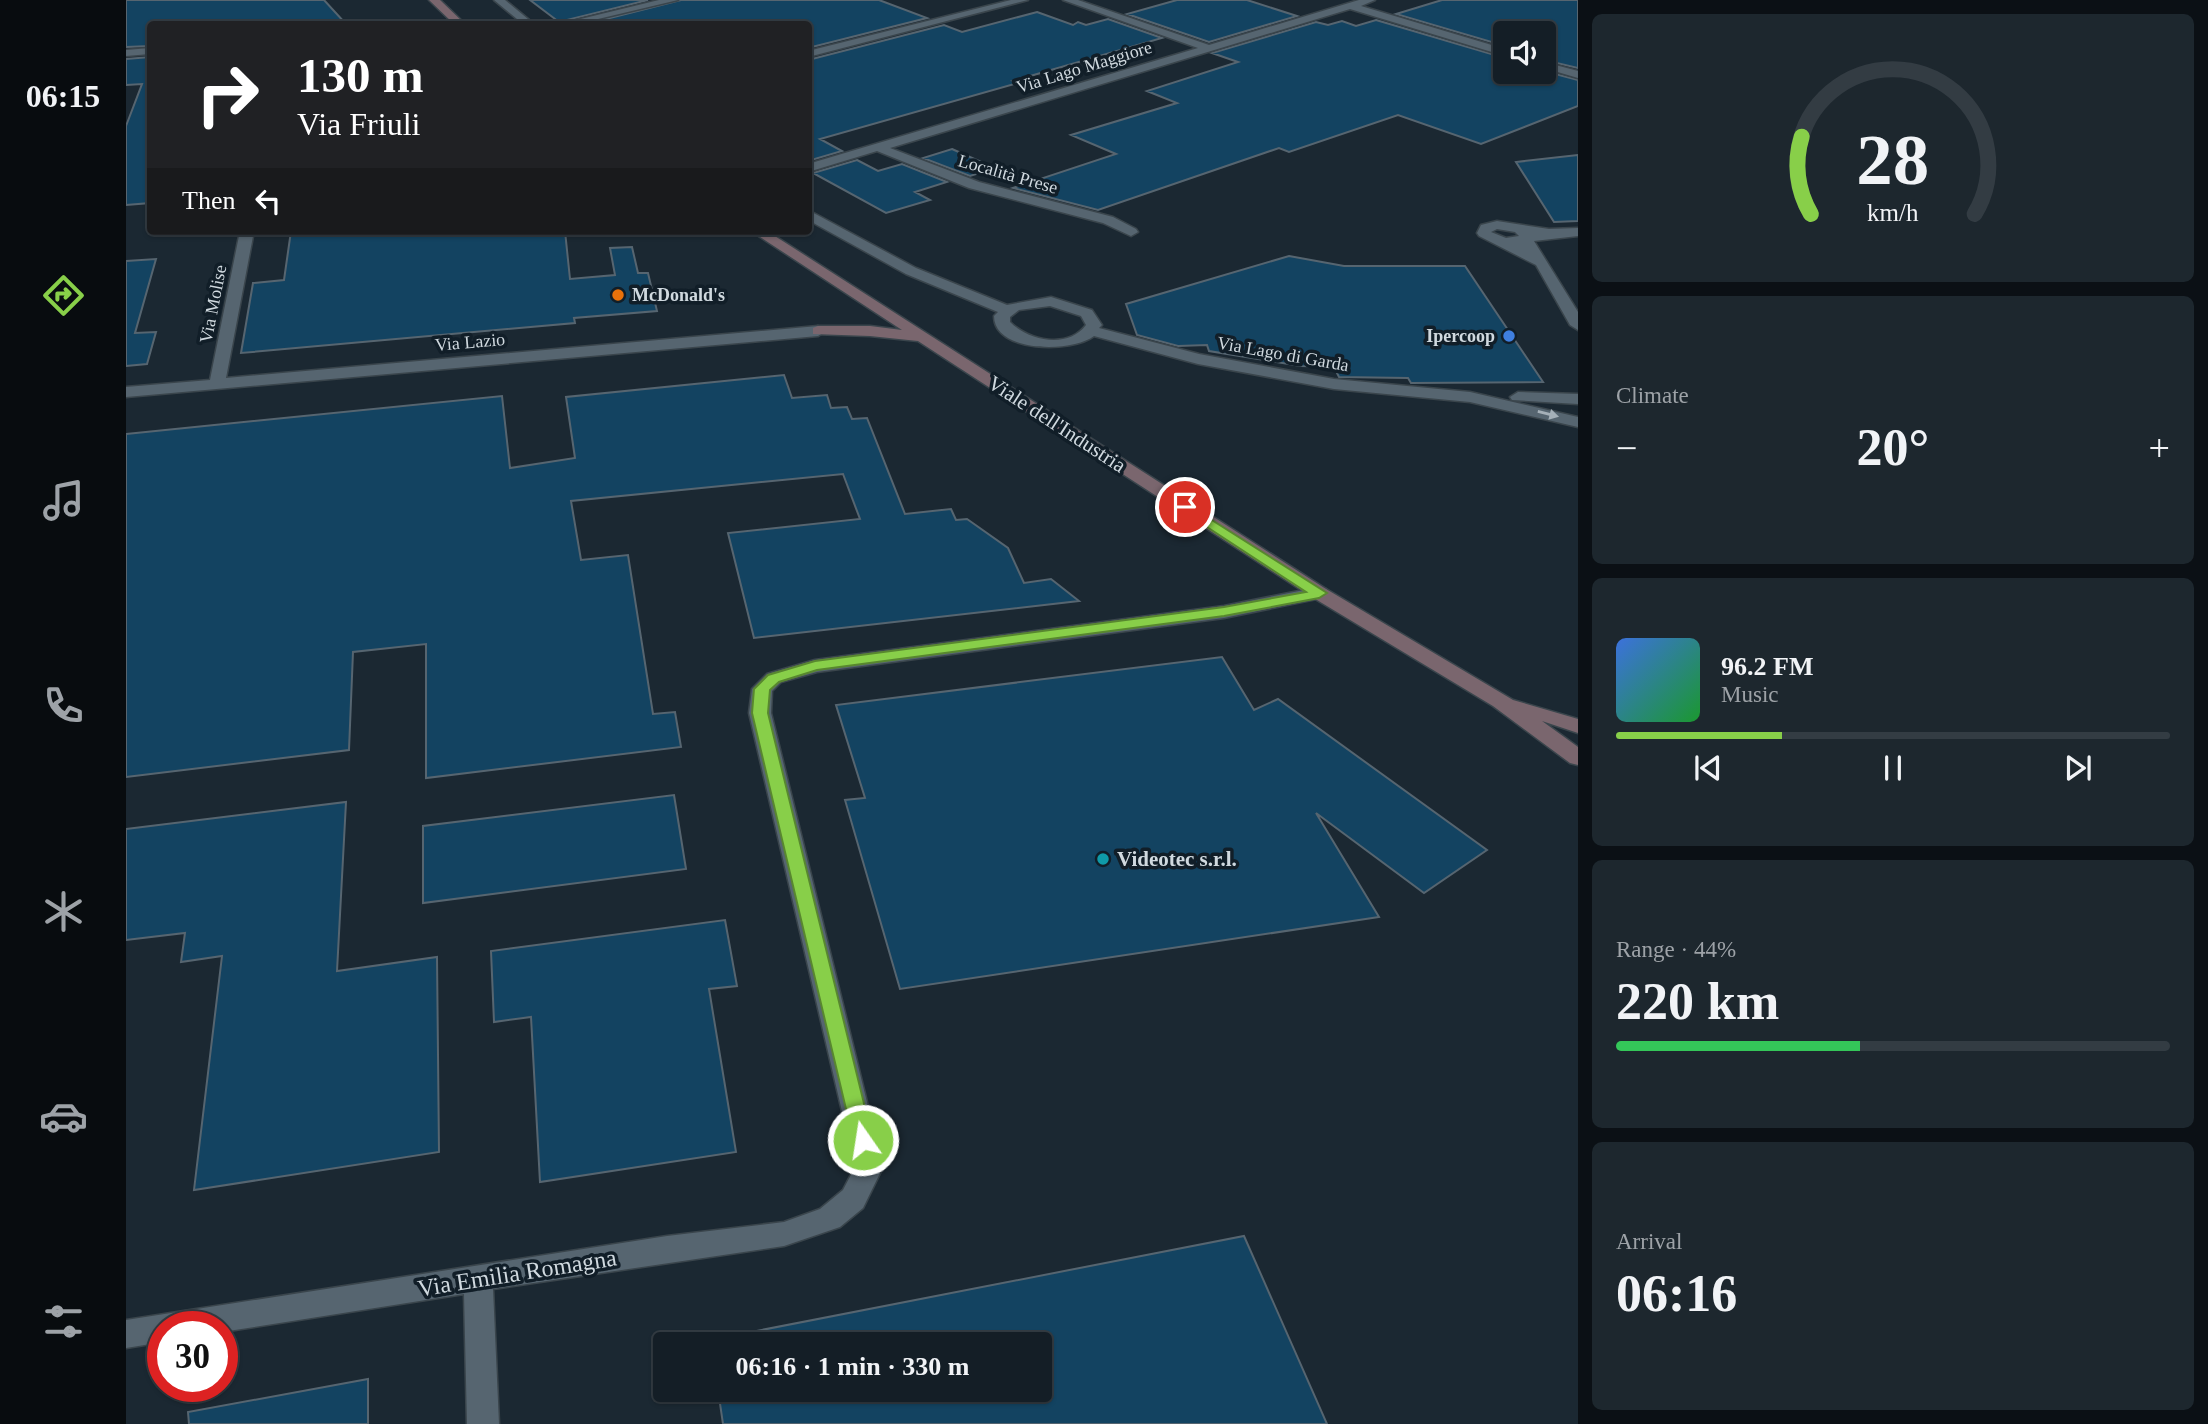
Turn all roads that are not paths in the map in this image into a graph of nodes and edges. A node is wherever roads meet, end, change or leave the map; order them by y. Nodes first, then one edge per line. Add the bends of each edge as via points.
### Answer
1 (434, 0) edge
2 (499, 0) edge
3 (673, 0) edge
4 (1023, 0) edge
5 (1068, 0) edge
6 (1370, 0) edge
7 (1351, 6) junction
8 (457, 21) edge
9 (525, 21) edge
10 (578, 21) edge
11 (1208, 48) junction
12 (1493, 49) edge
13 (147, 51) edge
14 (126, 53) edge
15 (812, 53) edge
16 (1556, 69) edge
17 (1578, 75) edge
18 (877, 146) junction
19 (812, 167) edge
20 (812, 216) edge
21 (1132, 232) dead end
22 (1578, 232) edge
23 (1522, 234) junction
24 (246, 235) edge
25 (764, 235) edge
26 (1541, 261) junction
27 (879, 309) junction
28 (1007, 310) junction
29 (1578, 326) edge
30 (818, 331) junction
31 (1092, 331) junction
32 (925, 339) junction
33 (217, 384) junction
34 (126, 393) edge
35 (1470, 397) junction
36 (1578, 399) edge
37 (1578, 422) edge
38 (1319, 593) junction
39 (1500, 701) junction
40 (1578, 726) edge
41 (1578, 758) edge
42 (478, 1279) junction
43 (238, 1316) edge
44 (147, 1331) edge
45 (126, 1334) edge
46 (483, 1424) edge

1 - 8 main road
2 - 9 street
3 - 10 street
4 - 15 street
5 - 11 street
6 - 7 street, Via Lago Maggiore
7 - 11 street, Via Lago Maggiore
7 - 12 street
11 - 18 street, Via Lago Maggiore
13 - 14 street
16 - 17 street
18 - 19 street, Via Lago Maggiore
18 - 21 street, Località Prese via 974,185 1108,220
20 - 28 street via 911,271
22 - 23 street
23 - 26 street
23 - 26 street via 1497,225 1484,230 1487,236
24 - 33 street, Via Molise
25 - 27 main road, Viale dell'Industria
26 - 29 street
27 - 30 main road
27 - 32 main road, Viale dell'Industria
28 - 31 street via 1038,301 1066,303 1093,318
28 - 31 street via 1002,316 1006,330 1028,340 1073,341
30 - 32 main road via 870,331
30 - 33 street, Via Lazio
31 - 35 street, Via Lago di Garda via 1198,359 1334,384
32 - 38 main road, Viale dell'Industria
33 - 34 street, Via Lazio
35 - 36 street, Via Lago di Garda
35 -> 37 street, Via Lago di Garda
38 - 39 main road, Viale dell'Industria
38 - 42 street, Via Emilia Romagna via 1224,612 815,666 774,678 762,689 760,713 869,1167 853,1199 830,1218 784,1234
39 - 40 main road, Viale dell'Industria
39 - 41 main road, Viale dell'Industria
42 - 43 street, Via Emilia Romagna
42 - 46 street
44 - 45 street

